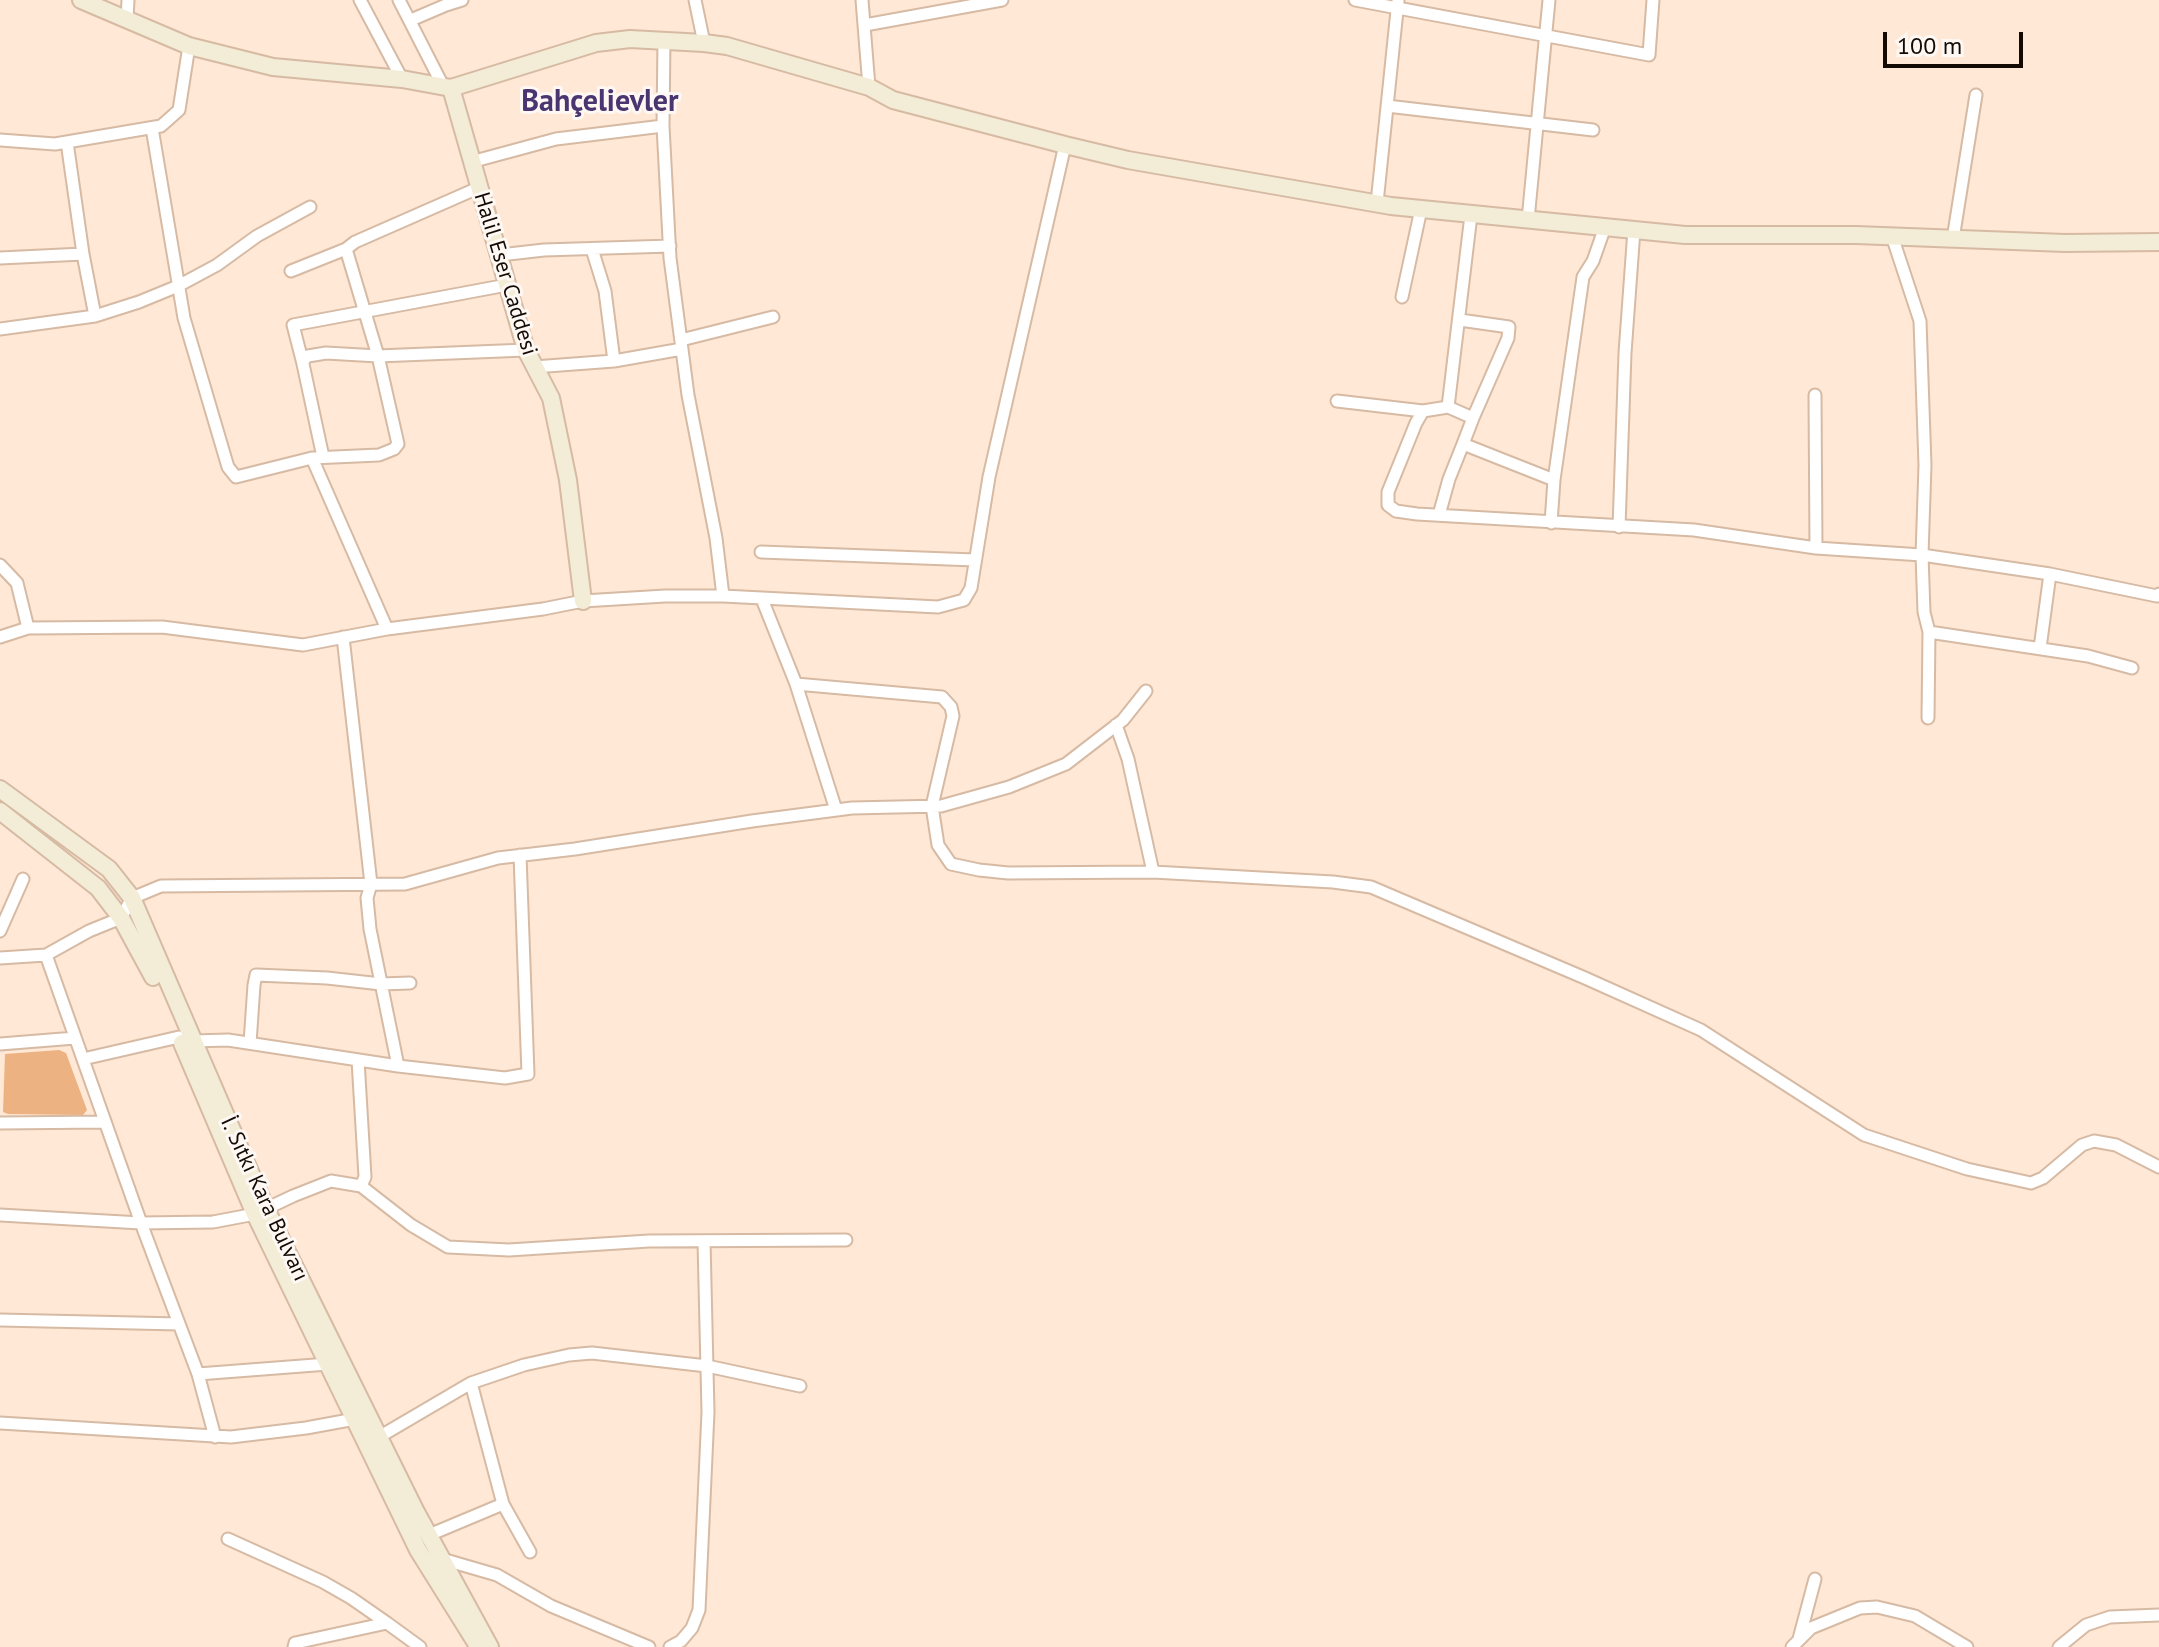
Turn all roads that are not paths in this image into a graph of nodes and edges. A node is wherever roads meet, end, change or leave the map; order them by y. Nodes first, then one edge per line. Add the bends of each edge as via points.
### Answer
1 (81, 0) edge
2 (128, 0) edge
3 (360, 0) edge
4 (399, 0) edge
5 (462, 0) edge
6 (695, 0) edge
7 (862, 0) edge
8 (1002, 0) edge
9 (1355, 0) edge
10 (1549, 0) edge
11 (1653, 0) edge
12 (445, 2) edge
13 (1398, 4) edge
14 (950, 5) edge
15 (127, 20) junction
16 (411, 20) junction
17 (865, 25) junction
18 (1546, 35) junction
19 (664, 39) junction
20 (704, 43) junction
21 (189, 46) junction
22 (402, 79) junction
23 (447, 87) junction
24 (869, 87) junction
25 (1976, 95) dead end
26 (1387, 106) junction
27 (1536, 123) junction
28 (663, 126) junction
29 (152, 128) junction
30 (1593, 130) dead end
31 (0, 140) edge
32 (67, 142) junction
33 (1065, 145) junction
34 (471, 162) junction
35 (478, 188) junction
36 (1377, 203) junction
37 (310, 207) dead end
38 (1421, 209) junction
39 (1471, 215) junction
40 (1528, 220) junction
41 (1605, 227) junction
42 (1634, 230) junction
43 (1892, 236) junction
44 (1953, 239) junction
45 (2159, 242) edge
46 (670, 246) junction
47 (346, 249) junction
48 (592, 249) junction
49 (83, 254) junction
50 (500, 255) junction
51 (0, 258) edge
52 (291, 271) dead end
53 (507, 285) junction
54 (178, 286) junction
55 (1402, 297) dead end
56 (366, 312) junction
57 (95, 316) junction
58 (773, 317) dead end
59 (1460, 320) junction
60 (0, 329) edge
61 (682, 344) junction
62 (526, 350) junction
63 (378, 356) junction
64 (614, 361) junction
65 (303, 364) junction
66 (534, 367) junction
67 (1815, 395) dead end
68 (1337, 401) dead end
69 (1448, 407) junction
70 (1423, 411) junction
71 (1473, 418) junction
72 (1463, 444) junction
73 (317, 458) junction
74 (1554, 480) junction
75 (1439, 515) junction
76 (1551, 523) junction
77 (1619, 527) junction
78 (1816, 548) junction
79 (761, 552) dead end
80 (1922, 555) junction
81 (975, 560) junction
82 (0, 565) edge
83 (2050, 574) junction
84 (2159, 594) edge
85 (723, 596) junction
86 (762, 599) junction
87 (583, 601) junction
88 (28, 628) junction
89 (387, 629) junction
90 (1929, 632) junction
91 (0, 637) edge
92 (343, 637) junction
93 (2040, 648) junction
94 (2132, 668) dead end
95 (796, 684) junction
96 (1146, 691) dead end
97 (1928, 718) dead end
98 (1116, 725) junction
99 (0, 789) edge
100 (932, 806) junction
101 (836, 810) junction
102 (0, 811) edge
103 (520, 855) junction
104 (1153, 872) junction
105 (23, 879) dead end
106 (371, 884) junction
107 (132, 898) junction
108 (121, 918) junction
109 (0, 931) edge
110 (46, 955) junction
111 (0, 958) edge
112 (410, 983) dead end
113 (381, 984) junction
114 (75, 1038) junction
115 (186, 1039) junction
116 (250, 1043) junction
117 (0, 1044) edge
118 (83, 1059) junction
119 (358, 1060) junction
120 (398, 1066) junction
121 (105, 1122) junction
122 (0, 1123) edge
123 (2159, 1167) edge
124 (361, 1186) junction
125 (261, 1212) junction
126 (0, 1215) edge
127 (141, 1223) junction
128 (846, 1240) dead end
129 (704, 1241) junction
130 (0, 1320) edge
131 (179, 1324) junction
132 (328, 1364) junction
133 (707, 1366) junction
134 (198, 1374) junction
135 (471, 1383) junction
136 (800, 1386) dead end
137 (355, 1419) junction
138 (0, 1423) edge
139 (215, 1437) junction
140 (379, 1437) junction
141 (503, 1504) junction
142 (429, 1535) junction
143 (228, 1539) dead end
144 (530, 1552) dead end
145 (442, 1559) junction
146 (1815, 1579) dead end
147 (2159, 1615) edge
148 (387, 1623) junction
149 (1795, 1643) edge
150 (294, 1647) edge
151 (420, 1647) edge
152 (479, 1647) edge
153 (490, 1647) edge
154 (649, 1647) edge
155 (670, 1647) edge
156 (1967, 1647) edge
157 (2059, 1647) edge

1 - 15 street
2 - 15 street
3 - 22 street
4 - 16 street
5 - 12 street
6 - 20 street
7 - 17 street
8 - 14 street
9 - 13 street
10 - 18 street
11 - 18 street via 1649,55
12 - 16 street
13 - 18 street
13 - 26 street
14 - 17 street
15 - 21 street
16 - 23 street
17 - 24 street
18 - 27 street
19 - 20 street
19 - 23 street via 596,43
19 - 28 street
20 - 24 street
21 - 22 street via 273,67
21 - 29 street via 179,110
22 - 23 street
23 - 34 street, Halil Eser Caddesi
24 - 33 street via 893,100
25 - 44 street
26 - 27 street
26 - 36 street
27 - 30 street
27 - 40 street
28 - 34 street via 556,139
28 - 46 street
29 - 32 street
29 - 54 street
31 - 32 street
32 - 49 street
33 - 36 street
33 - 81 street
34 - 35 street, Halil Eser Caddesi
35 - 47 street
35 - 50 street, Halil Eser Caddesi
36 - 38 street
37 - 54 street
38 - 39 street
38 - 55 street
39 - 40 street
39 - 59 street
40 - 41 street
41 - 42 street
41 - 74 street via 1583,277
42 - 43 street
42 - 77 street
43 - 44 street
43 - 80 street via 1920,321
44 - 45 street
46 - 48 street
46 - 61 street
47 - 52 street
47 - 56 street
48 - 50 street
48 - 64 street via 605,291
49 - 51 street
49 - 57 street
50 - 53 street, Halil Eser Caddesi
53 - 56 street
53 - 62 street, Halil Eser Caddesi
54 - 57 street
54 - 73 street via 228,467 236,477
56 - 63 street
56 - 65 street via 293,325
57 - 60 street
58 - 61 street
59 - 69 street
59 - 71 street via 1509,327
61 - 64 street
61 - 85 street
62 - 63 street
62 - 66 street, Halil Eser Caddesi
63 - 65 street via 326,353 308,356
63 - 73 street via 398,444 379,455
64 - 66 street
65 - 73 street
66 - 87 street, Halil Eser Caddesi via 551,398
67 - 78 street
68 - 70 street
69 - 70 street
69 - 71 street
70 - 75 street via 1388,492 1388,505 1396,511
71 - 72 street
72 - 74 street
72 - 75 street
73 - 89 street
74 - 76 street
75 - 76 street
76 - 77 street
77 - 78 street via 1694,530
78 - 80 street
79 - 81 street
80 - 83 street
80 - 90 street
81 - 86 street via 964,600 938,607
82 - 88 street via 17,583
83 - 84 street
83 - 93 street
85 - 86 street
85 - 87 street
86 - 95 street
87 - 89 street
88 - 91 street
88 - 92 street via 162,627 303,645
89 - 92 street
90 - 93 street
90 - 97 street
92 - 106 street
93 - 94 street
95 - 100 street via 942,697 953,716
95 - 101 street
96 - 98 street
98 - 100 street via 1066,764 1009,787
98 - 104 street
99 - 107 street, İ. Sıtkı Kara Bulvarı via 109,869
100 - 101 street
100 - 104 street via 938,845 951,864 1008,873
101 - 103 street
102 - 108 street, İ. Sıtkı Kara Bulvarı via 98,888
103 - 106 street via 405,884
103 - 120 street via 528,1074 505,1078
104 - 123 street via 1371,887 1701,1030 1864,1135 1967,1169 2031,1183 2094,1141 2116,1145
105 - 109 street
106 - 107 street via 161,886
106 - 113 street via 370,929
107 - 108 street
107 - 115 street, İ. Sıtkı Kara Bulvarı
108 - 110 street
108 - 115 street, İ. Sıtkı Kara Bulvarı
110 - 111 street
110 - 114 street
112 - 113 street
113 - 116 street via 256,975
113 - 120 street
114 - 117 street
114 - 118 street
115 - 116 street
115 - 118 street
115 - 125 street, İ. Sıtkı Kara Bulvarı
116 - 119 street
118 - 121 street
119 - 120 street
119 - 124 street via 365,1177
121 - 122 street
121 - 127 street
124 - 125 street via 331,1181
124 - 129 street via 448,1247 509,1250
125 - 127 street via 213,1222
125 - 132 street, İ. Sıtkı Kara Bulvarı
125 - 140 street, İ. Sıtkı Kara Bulvarı
126 - 127 street
127 - 131 street
128 - 129 street
129 - 133 street
130 - 131 street
131 - 134 street
132 - 134 street
132 - 137 street, İ. Sıtkı Kara Bulvarı
133 - 135 street via 592,1353 524,1365
133 - 136 street
133 - 155 street via 699,1610 692,1628
134 - 139 street
135 - 140 street
135 - 141 street
137 - 139 street
137 - 152 street, İ. Sıtkı Kara Bulvarı via 418,1550
138 - 139 street
140 - 142 street, İ. Sıtkı Kara Bulvarı
141 - 142 street
141 - 144 street
142 - 145 street, İ. Sıtkı Kara Bulvarı
143 - 148 street via 323,1582
145 - 153 street, İ. Sıtkı Kara Bulvarı
145 - 154 street via 497,1575 551,1606
146 - 149 street
147 - 157 street via 2110,1617 2086,1625
148 - 150 street
148 - 151 street
149 - 156 street via 1835,1617 1877,1607 1915,1616

